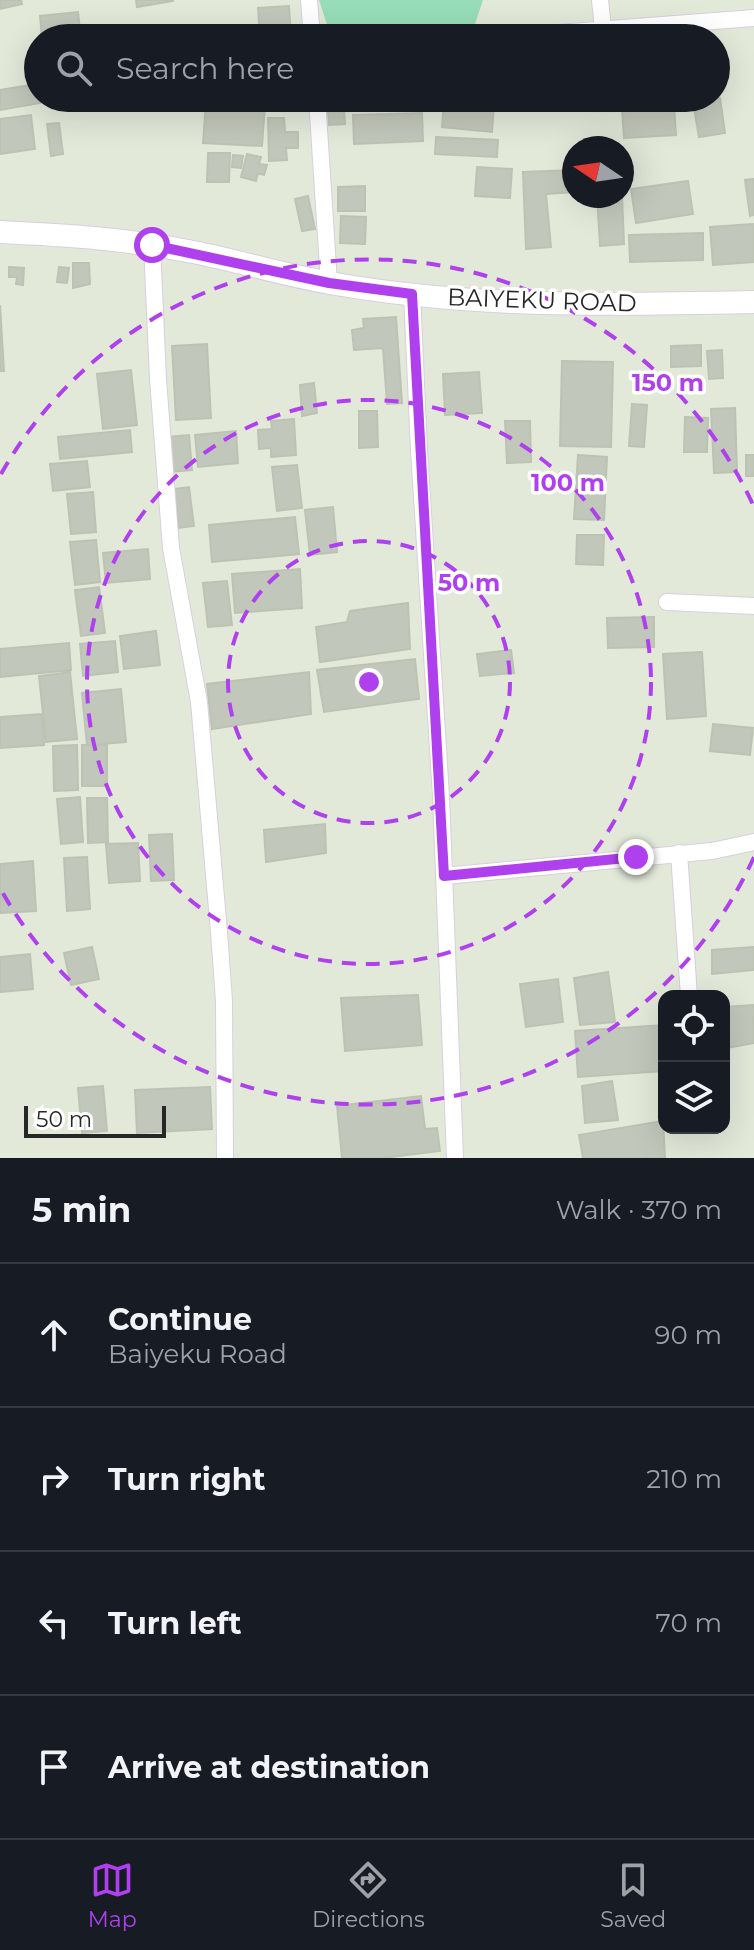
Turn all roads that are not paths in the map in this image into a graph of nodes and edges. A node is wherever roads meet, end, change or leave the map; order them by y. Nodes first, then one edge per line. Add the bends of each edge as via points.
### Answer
1 (309, 0) edge
2 (600, 0) edge
3 (754, 18) edge
4 (311, 24) edge
5 (602, 24) edge
6 (672, 24) edge
7 (318, 112) edge
8 (0, 232) edge
9 (152, 245) junction
10 (329, 283) junction
11 (412, 294) junction
12 (754, 302) edge
13 (667, 602) dead end
14 (754, 606) edge
15 (754, 842) edge
16 (679, 853) junction
17 (444, 876) junction
18 (689, 990) edge
19 (225, 1158) edge
20 (455, 1158) edge

1 - 4 street
2 - 5 street
3 - 6 street
7 - 10 street
8 - 9 main road, BAIYEKU ROAD via 85,235
9 - 10 main road, BAIYEKU ROAD
9 - 19 street via 171,548 199,702 219,932
10 - 11 main road, BAIYEKU ROAD
11 - 12 main road, BAIYEKU ROAD via 465,301
11 - 17 street
13 - 14 street
15 - 16 street
16 - 17 street
16 - 18 street
17 - 20 street

